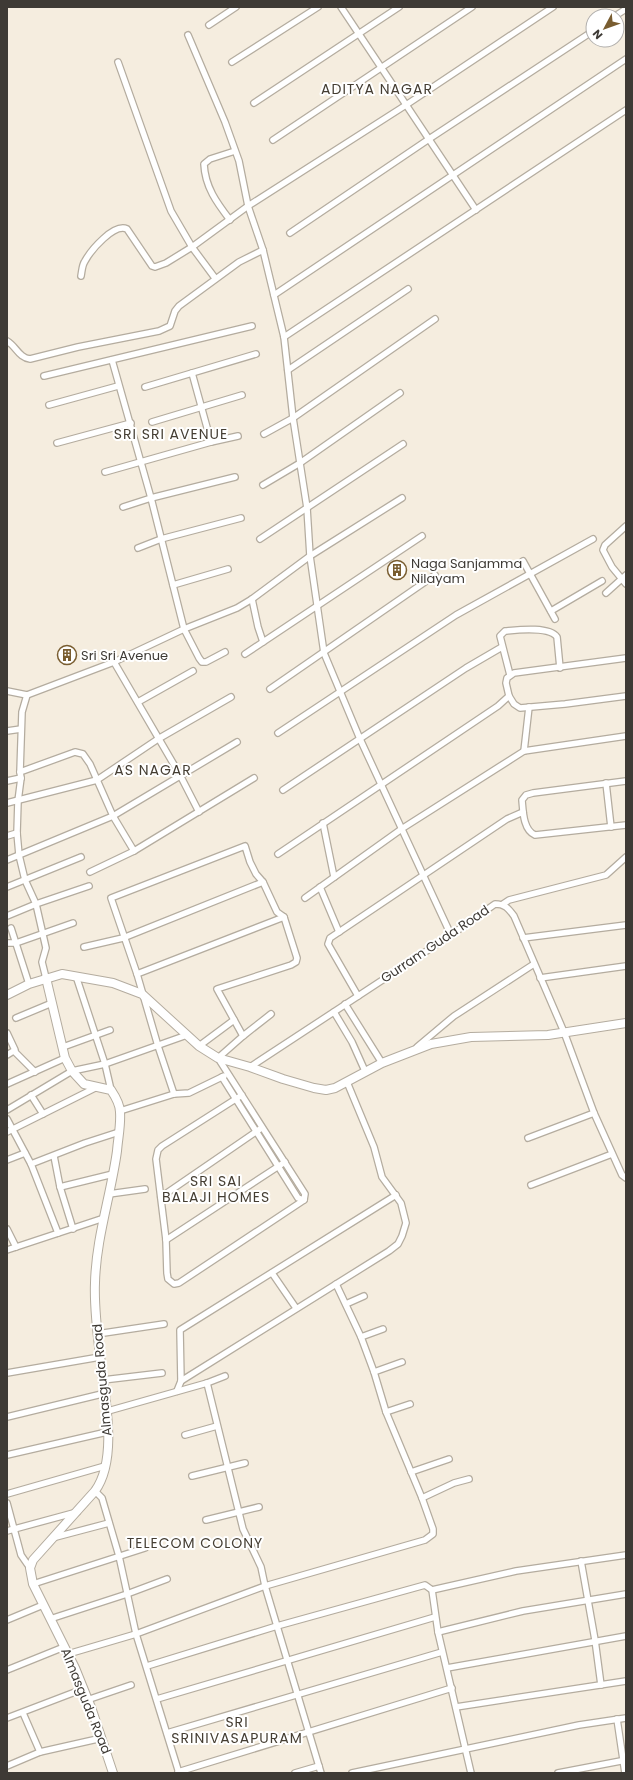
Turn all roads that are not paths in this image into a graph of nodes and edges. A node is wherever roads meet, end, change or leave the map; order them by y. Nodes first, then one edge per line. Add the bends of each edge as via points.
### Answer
1 (236, 7) edge
2 (318, 7) edge
3 (341, 7) edge
4 (399, 7) edge
5 (472, 7) edge
6 (553, 7) edge
7 (209, 25) dead end
8 (359, 34) junction
9 (188, 35) dead end
10 (585, 36) edge
11 (626, 59) edge
12 (118, 62) dead end
13 (232, 62) dead end
14 (382, 68) junction
15 (254, 103) dead end
16 (406, 105) junction
17 (626, 110) edge
18 (428, 139) junction
19 (273, 140) dead end
20 (235, 151) junction
21 (452, 175) junction
22 (248, 206) junction
23 (476, 210) junction
24 (230, 220) junction
25 (290, 233) dead end
26 (192, 247) junction
27 (263, 250) junction
28 (81, 276) dead end
29 (215, 278) junction
30 (408, 289) dead end
31 (274, 295) junction
32 (435, 319) dead end
33 (252, 326) dead end
34 (284, 336) junction
35 (7, 341) edge
36 (256, 354) dead end
37 (112, 360) junction
38 (288, 370) junction
39 (192, 373) junction
40 (44, 376) dead end
41 (118, 386) junction
42 (145, 387) dead end
43 (400, 392) dead end
44 (242, 395) dead end
45 (49, 405) dead end
46 (201, 407) junction
47 (293, 418) junction
48 (152, 422) dead end
49 (131, 423) junction
50 (264, 434) dead end
51 (238, 436) dead end
52 (211, 442) junction
53 (57, 443) dead end
54 (403, 444) dead end
55 (141, 463) junction
56 (300, 463) junction
57 (105, 472) dead end
58 (235, 477) dead end
59 (263, 485) dead end
60 (151, 498) junction
61 (402, 498) dead end
62 (123, 507) dead end
63 (307, 508) junction
64 (241, 518) dead end
65 (626, 526) edge
66 (422, 536) dead end
67 (161, 539) junction
68 (260, 539) dead end
69 (593, 539) dead end
70 (138, 548) dead end
71 (310, 556) junction
72 (523, 561) dead end
73 (228, 569) dead end
74 (531, 574) junction
75 (435, 575) dead end
76 (625, 580) edge
77 (602, 581) dead end
78 (172, 585) junction
79 (606, 593) dead end
80 (252, 599) junction
81 (317, 606) junction
82 (551, 611) junction
83 (555, 619) dead end
84 (184, 629) junction
85 (264, 642) junction
86 (502, 647) junction
87 (225, 652) dead end
88 (324, 653) junction
89 (245, 654) dead end
90 (626, 658) edge
91 (114, 662) junction
92 (560, 668) junction
93 (193, 671) dead end
94 (510, 675) junction
95 (270, 689) dead end
96 (7, 691) edge
97 (340, 692) junction
98 (27, 695) junction
99 (508, 696) junction
100 (626, 696) edge
101 (231, 697) dead end
102 (138, 702) junction
103 (529, 707) junction
104 (21, 730) junction
105 (7, 731) edge
106 (278, 733) dead end
107 (626, 736) edge
108 (158, 739) junction
109 (360, 739) junction
110 (237, 742) dead end
111 (524, 751) junction
112 (20, 772) junction
113 (180, 775) junction
114 (21, 778) junction
115 (254, 778) dead end
116 (97, 780) junction
117 (626, 780) edge
118 (7, 781) edge
119 (381, 783) junction
120 (606, 783) junction
121 (283, 790) dead end
122 (18, 801) junction
123 (7, 803) edge
124 (199, 812) junction
125 (523, 812) junction
126 (112, 816) junction
127 (323, 823) junction
128 (626, 825) edge
129 (611, 827) junction
130 (403, 828) junction
131 (17, 833) junction
132 (7, 836) edge
133 (134, 851) junction
134 (278, 854) dead end
135 (19, 855) junction
136 (81, 857) dead end
137 (626, 857) edge
138 (7, 860) edge
139 (90, 872) dead end
140 (424, 875) junction
141 (334, 877) junction
142 (25, 880) junction
143 (263, 882) junction
144 (89, 886) dead end
145 (7, 887) edge
146 (320, 887) junction
147 (305, 898) dead end
148 (36, 904) junction
149 (502, 904) junction
150 (7, 916) edge
151 (284, 917) junction
152 (74, 923) dead end
153 (626, 925) edge
154 (11, 928) dead end
155 (339, 932) junction
156 (43, 934) junction
157 (451, 935) junction
158 (123, 938) junction
159 (523, 938) junction
160 (7, 943) edge
161 (16, 943) junction
162 (84, 947) dead end
163 (534, 964) junction
164 (626, 966) edge
165 (137, 974) junction
166 (76, 976) junction
167 (46, 978) junction
168 (540, 978) junction
169 (29, 984) junction
170 (142, 994) junction
171 (7, 995) edge
172 (358, 996) junction
173 (52, 1003) junction
174 (345, 1004) junction
175 (334, 1012) junction
176 (272, 1014) dead end
177 (16, 1018) dead end
178 (234, 1020) junction
179 (626, 1023) edge
180 (110, 1030) dead end
181 (7, 1032) edge
182 (564, 1032) junction
183 (96, 1036) junction
184 (187, 1036) junction
185 (243, 1036) junction
186 (158, 1046) junction
187 (199, 1046) junction
188 (63, 1047) junction
189 (14, 1051) junction
190 (412, 1052) junction
191 (7, 1056) edge
192 (65, 1058) junction
193 (218, 1058) junction
194 (382, 1063) junction
195 (105, 1064) junction
196 (250, 1067) junction
197 (72, 1071) junction
198 (365, 1071) junction
199 (35, 1072) junction
200 (228, 1074) junction
201 (222, 1077) junction
202 (347, 1082) junction
203 (7, 1084) edge
204 (97, 1087) junction
205 (111, 1090) junction
206 (174, 1094) junction
207 (31, 1095) junction
208 (242, 1096) junction
209 (236, 1099) junction
210 (7, 1110) edge
211 (120, 1111) junction
212 (594, 1113) junction
213 (43, 1114) junction
214 (7, 1119) edge
215 (262, 1128) junction
216 (10, 1131) edge
217 (119, 1132) junction
218 (257, 1132) junction
219 (528, 1138) dead end
220 (25, 1152) junction
221 (612, 1154) junction
222 (54, 1156) junction
223 (7, 1160) edge
224 (285, 1162) junction
225 (31, 1164) junction
226 (278, 1166) junction
227 (113, 1174) junction
228 (626, 1178) edge
229 (531, 1185) dead end
230 (60, 1187) junction
231 (145, 1189) dead end
232 (109, 1194) junction
233 (396, 1196) junction
234 (161, 1197) junction
235 (304, 1200) junction
236 (104, 1218) junction
237 (73, 1229) junction
238 (7, 1230) edge
239 (58, 1233) junction
240 (166, 1240) junction
241 (16, 1247) junction
242 (7, 1250) edge
243 (272, 1273) junction
244 (336, 1284) junction
245 (364, 1296) dead end
246 (346, 1304) junction
247 (296, 1308) junction
248 (164, 1324) dead end
249 (382, 1329) dead end
250 (97, 1334) junction
251 (361, 1338) junction
252 (100, 1357) junction
253 (402, 1362) dead end
254 (374, 1372) junction
255 (7, 1373) edge
256 (162, 1373) dead end
257 (225, 1376) dead end
258 (103, 1380) junction
259 (181, 1381) junction
260 (207, 1383) junction
261 (177, 1391) junction
262 (106, 1393) junction
263 (410, 1404) dead end
264 (108, 1411) junction
265 (386, 1412) junction
266 (7, 1417) edge
267 (217, 1426) junction
268 (107, 1432) junction
269 (184, 1435) dead end
270 (7, 1455) edge
271 (449, 1458) dead end
272 (245, 1463) dead end
273 (105, 1466) junction
274 (228, 1468) junction
275 (411, 1472) junction
276 (192, 1476) dead end
277 (469, 1479) dead end
278 (95, 1492) junction
279 (7, 1494) edge
280 (422, 1498) junction
281 (7, 1503) edge
282 (259, 1507) dead end
283 (79, 1511) junction
284 (239, 1512) junction
285 (206, 1520) dead end
286 (109, 1524) junction
287 (14, 1529) junction
288 (7, 1531) edge
289 (56, 1537) junction
290 (145, 1548) dead end
291 (626, 1555) edge
292 (119, 1556) junction
293 (581, 1562) junction
294 (30, 1568) junction
295 (166, 1580) dead end
296 (33, 1584) junction
297 (265, 1586) junction
298 (432, 1590) junction
299 (127, 1594) junction
300 (626, 1594) edge
301 (587, 1599) junction
302 (43, 1605) junction
303 (435, 1617) junction
304 (50, 1619) junction
305 (7, 1620) edge
306 (277, 1626) junction
307 (438, 1632) junction
308 (136, 1634) junction
309 (626, 1636) edge
310 (595, 1640) junction
311 (66, 1650) junction
312 (442, 1652) junction
313 (289, 1661) junction
314 (147, 1666) junction
315 (446, 1668) junction
316 (7, 1670) edge
317 (626, 1681) edge
318 (131, 1685) dead end
319 (601, 1685) junction
320 (452, 1688) junction
321 (83, 1689) junction
322 (297, 1695) junction
323 (157, 1699) junction
324 (87, 1700) junction
325 (456, 1707) junction
326 (23, 1713) junction
327 (7, 1718) edge
328 (626, 1718) edge
329 (617, 1719) junction
330 (310, 1731) junction
331 (167, 1733) junction
332 (102, 1738) junction
333 (466, 1748) junction
334 (40, 1752) junction
335 (624, 1760) edge
336 (7, 1766) edge
337 (319, 1766) junction
338 (179, 1772) edge
339 (113, 1773) edge
340 (295, 1773) edge
341 (322, 1773) edge
342 (352, 1773) edge
343 (471, 1773) edge
344 (558, 1773) edge
345 (625, 1773) edge

1 - 7 street
2 - 13 street
3 - 8 street
4 - 8 street
5 - 14 street
6 - 16 street
8 - 14 street
8 - 15 street
9 - 20 street
10 - 18 street
11 - 21 street
12 - 26 street via 171,211
14 - 16 street
14 - 19 street
16 - 18 street
16 - 22 street
17 - 23 street
18 - 21 street
18 - 25 street
20 - 22 street
20 - 24 street via 210,159 204,164 208,186 214,200
21 - 23 street
21 - 31 street
22 - 24 street
22 - 27 street
23 - 34 street
24 - 26 street
26 - 28 street via 155,267 149,263 127,229 118,228 90,253
26 - 29 street
27 - 29 street
27 - 31 street
29 - 35 street via 179,306 170,326 159,331 30,359 23,357 13,344
30 - 38 street
31 - 34 street
32 - 47 street
33 - 37 street
34 - 38 street
36 - 39 street
37 - 40 street
37 - 41 street
38 - 47 street
39 - 42 street
39 - 46 street
41 - 45 street
41 - 49 street
43 - 56 street
44 - 46 street
46 - 48 street
46 - 52 street
47 - 50 street
47 - 56 street
49 - 53 street
49 - 55 street
51 - 52 street
52 - 55 street
54 - 63 street
55 - 57 street
55 - 60 street
56 - 59 street
56 - 63 street
58 - 60 street
60 - 62 street
60 - 67 street
61 - 71 street
63 - 68 street
63 - 71 street
64 - 67 street
65 - 76 street via 605,545 603,550 612,567
66 - 81 street
67 - 70 street
67 - 78 street
69 - 74 street
71 - 80 street
71 - 81 street
72 - 74 street
73 - 78 street
74 - 82 street
74 - 97 street via 456,615
75 - 88 street
76 - 79 street
77 - 82 street
78 - 84 street
80 - 84 street via 237,608
80 - 85 street
81 - 85 street
81 - 88 street
82 - 83 street
84 - 87 street via 202,662
84 - 91 street
85 - 89 street
86 - 92 street via 500,636 505,632 525,629 552,632 557,637
86 - 94 street
86 - 109 street
88 - 95 street
88 - 97 street
90 - 92 street
91 - 98 street
91 - 102 street
92 - 94 street via 530,670
93 - 102 street
94 - 99 street via 506,683
96 - 98 street
97 - 106 street
97 - 109 street
98 - 104 street via 22,712
99 - 103 street via 520,708
99 - 119 street via 459,733
100 - 103 street
101 - 108 street
102 - 108 street
103 - 111 street
104 - 105 street
104 - 112 street
107 - 111 street
108 - 113 street
108 - 116 street
109 - 119 street
109 - 121 street
110 - 113 street
111 - 130 street
112 - 114 street
112 - 116 street via 75,752 83,754
113 - 124 street
113 - 126 street
114 - 118 street
114 - 122 street
115 - 124 street
116 - 122 street
116 - 126 street
117 - 120 street
119 - 127 street
119 - 130 street
120 - 125 street via 529,794 522,800
120 - 129 street
122 - 123 street
122 - 131 street
124 - 133 street
125 - 129 street via 528,830 535,835
125 - 140 street via 514,815
126 - 133 street
126 - 135 street
127 - 134 street
127 - 141 street
128 - 129 street
130 - 140 street
130 - 141 street
131 - 132 street
131 - 135 street
133 - 139 street
135 - 138 street
135 - 142 street
136 - 142 street
137 - 149 street via 606,875
140 - 155 street
140 - 157 street
141 - 146 street
142 - 145 street
142 - 148 street
143 - 151 street via 278,912
143 - 158 street
143 - 158 street via 250,862 245,846 111,898
144 - 148 street
146 - 147 street
146 - 155 street
148 - 150 street
148 - 156 street
149 - 157 street, Gurram Guda Road via 495,904
149 - 159 street, Gurram Guda Road via 508,907 514,916
151 - 165 street
151 - 178 street via 295,948 296,962 217,989
152 - 156 street
153 - 159 street
154 - 161 street
155 - 172 street via 330,938 328,944
156 - 161 street
156 - 167 street via 46,948 42,962
157 - 172 street, Gurram Guda Road
158 - 162 street
158 - 165 street
159 - 163 street, Gurram Guda Road
160 - 161 street
161 - 169 street
163 - 168 street, Gurram Guda Road
163 - 190 street via 454,1016
164 - 168 street
165 - 170 street
166 - 167 street via 62,974
166 - 170 street via 113,983
166 - 183 street
167 - 169 street
167 - 173 street
168 - 182 street, Gurram Guda Road
169 - 171 street
170 - 184 street
170 - 186 street
172 - 174 street, Gurram Guda Road
173 - 177 street
173 - 188 street
174 - 175 street, Gurram Guda Road
174 - 194 street
175 - 196 street, Gurram Guda Road
175 - 198 street
176 - 185 street
178 - 185 street
178 - 187 street
179 - 182 street
180 - 183 street
181 - 189 street via 15,1047
182 - 190 street via 471,1038 431,1044
182 - 212 street, Gurram Guda Road
183 - 188 street
183 - 195 street
184 - 186 street
184 - 187 street
185 - 193 street
186 - 195 street
186 - 206 street
187 - 193 street
188 - 192 street
189 - 191 street
189 - 199 street
190 - 194 street
192 - 197 street
192 - 199 street
193 - 196 street
193 - 200 street
194 - 198 street
195 - 197 street
195 - 205 street
196 - 202 street via 326,1090
197 - 204 street via 84,1084
197 - 207 street
198 - 202 street
199 - 203 street
200 - 201 street
200 - 208 street
201 - 206 street via 189,1093
201 - 209 street
202 - 233 street via 374,1147 382,1177
204 - 205 street
204 - 213 street
205 - 211 street, Almasguda Road
206 - 211 street
207 - 210 street
207 - 213 street
208 - 209 street
208 - 215 street
209 - 218 street
209 - 234 street via 158,1150 156,1160
211 - 217 street, Almasguda Road
212 - 219 street
212 - 221 street, Gurram Guda Road
213 - 216 street
214 - 216 street
215 - 218 street
215 - 224 street
216 - 220 street
217 - 222 street
217 - 227 street, Almasguda Road
218 - 226 street
218 - 234 street
220 - 223 street
220 - 225 street
221 - 228 street, Gurram Guda Road
221 - 229 street
222 - 225 street
222 - 230 street
224 - 226 street
224 - 235 street via 305,1194
225 - 239 street
226 - 235 street via 298,1198
226 - 240 street
227 - 230 street
227 - 232 street, Almasguda Road
230 - 237 street
231 - 232 street
232 - 236 street, Almasguda Road
233 - 243 street
233 - 244 street via 401,1203 406,1223 398,1244
234 - 240 street
235 - 240 street via 174,1284 166,1273
236 - 237 street
236 - 250 street, Almasguda Road via 96,1259
237 - 239 street
238 - 241 street
239 - 241 street
241 - 242 street
243 - 247 street
243 - 259 street via 180,1330
244 - 246 street
244 - 247 street
245 - 246 street
246 - 251 street
247 - 259 street
248 - 250 street
249 - 251 street
250 - 252 street, Almasguda Road
251 - 254 street
252 - 255 street
252 - 258 street, Almasguda Road
253 - 254 street
254 - 265 street
256 - 258 street
257 - 260 street
258 - 262 street, Almasguda Road
259 - 261 street
260 - 261 street
260 - 267 street
261 - 264 street
262 - 264 street, Almasguda Road
262 - 266 street
263 - 265 street
264 - 268 street, Almasguda Road
265 - 275 street
267 - 269 street
267 - 274 street
268 - 270 street
268 - 273 street, Almasguda Road
271 - 275 street
272 - 274 street
273 - 278 street, Almasguda Road
273 - 279 street
274 - 276 street
274 - 284 street
275 - 280 street
277 - 280 street
278 - 283 street, Almasguda Road
278 - 286 street via 102,1498
280 - 297 street via 433,1529 430,1537
281 - 287 street
282 - 284 street
283 - 287 street
283 - 289 street, Almasguda Road
284 - 285 street
284 - 297 street via 243,1529 261,1567
286 - 289 street
286 - 292 street
287 - 288 street
287 - 294 street via 20,1555
289 - 294 street, Almasguda Road via 33,1560
290 - 292 street
291 - 293 street
292 - 296 street
292 - 299 street
293 - 298 street via 516,1571
293 - 301 street
294 - 296 street, Almasguda Road
295 - 299 street
296 - 302 street, Almasguda Road
297 - 306 street
297 - 308 street
298 - 303 street
298 - 306 street via 421,1585
299 - 304 street
299 - 308 street
300 - 301 street
301 - 307 street via 523,1611
301 - 310 street
302 - 304 street, Almasguda Road
302 - 305 street
303 - 307 street
303 - 313 street
304 - 311 street, Almasguda Road
306 - 313 street
306 - 314 street
307 - 312 street
308 - 311 street
308 - 314 street
309 - 310 street
310 - 315 street
310 - 319 street
311 - 316 street
311 - 321 street, Almasguda Road
312 - 315 street
312 - 322 street
313 - 322 street
313 - 323 street
314 - 323 street
315 - 320 street
317 - 319 street
318 - 324 street
319 - 325 street
320 - 325 street
320 - 330 street
321 - 324 street, Almasguda Road
321 - 326 street
322 - 330 street
322 - 331 street
323 - 331 street
324 - 332 street, Almasguda Road
325 - 333 street
326 - 327 street
326 - 334 street
328 - 329 street
329 - 333 street
329 - 335 street
330 - 337 street
330 - 338 street
331 - 338 street
332 - 334 street
332 - 339 street, Almasguda Road
333 - 342 street
333 - 343 street
334 - 336 street
335 - 344 street
335 - 345 street
337 - 340 street
337 - 341 street

